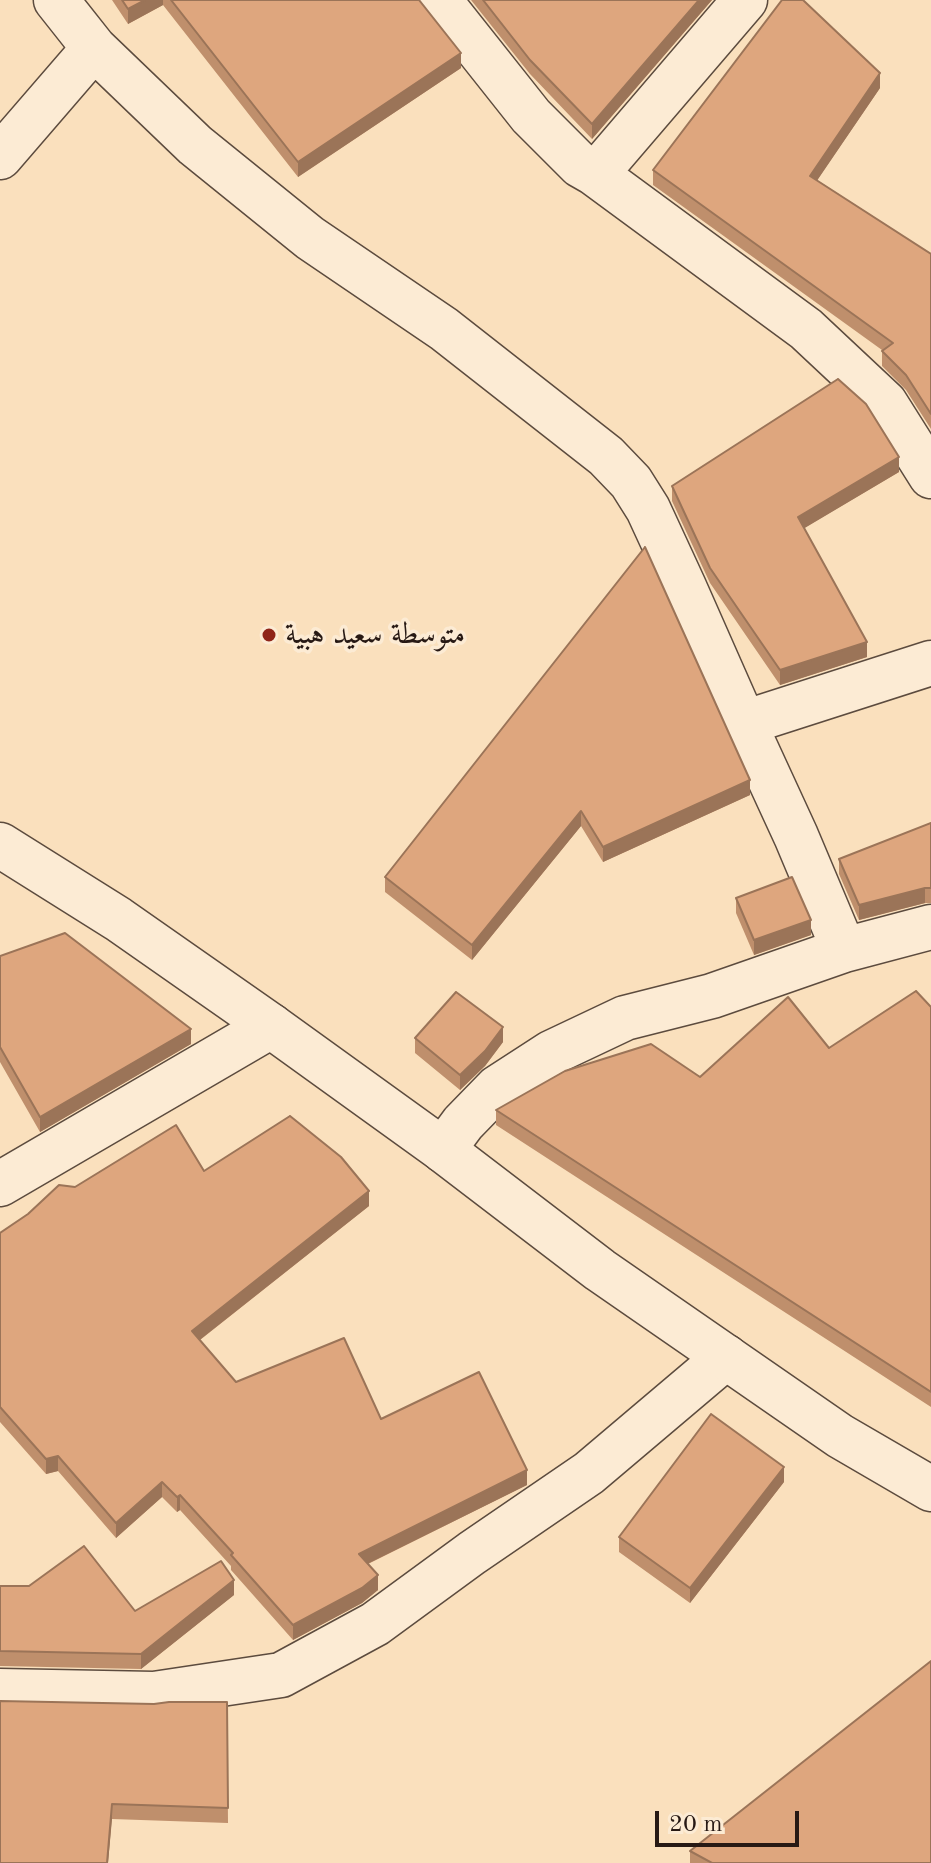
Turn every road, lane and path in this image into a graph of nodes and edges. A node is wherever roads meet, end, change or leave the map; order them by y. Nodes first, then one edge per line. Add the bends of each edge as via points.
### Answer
1 (56, 0) edge
2 (439, 0) edge
3 (745, 0) edge
4 (94, 48) junction
5 (0, 157) edge
6 (594, 173) junction
7 (931, 476) edge
8 (931, 663) edge
9 (744, 723) junction
10 (0, 845) edge
11 (931, 927) edge
12 (844, 950) junction
13 (271, 1026) junction
14 (443, 1150) junction
15 (0, 1184) edge
16 (726, 1357) junction
17 (931, 1489) edge
18 (0, 1691) edge

1 - 4 street
2 - 6 street via 531,116
3 - 6 street
4 - 5 street
4 - 9 street via 195,145 310,238 444,329 606,456 648,509
6 - 7 street via 806,329 885,403
8 - 9 street
9 - 12 street
10 - 13 street via 118,919
11 - 12 street
12 - 14 street via 712,996 625,1018 551,1053 497,1088
13 - 14 street
13 - 15 street
14 - 16 street via 600,1270
16 - 17 street via 840,1436
16 - 18 street via 589,1473 375,1624 281,1675 154,1694

